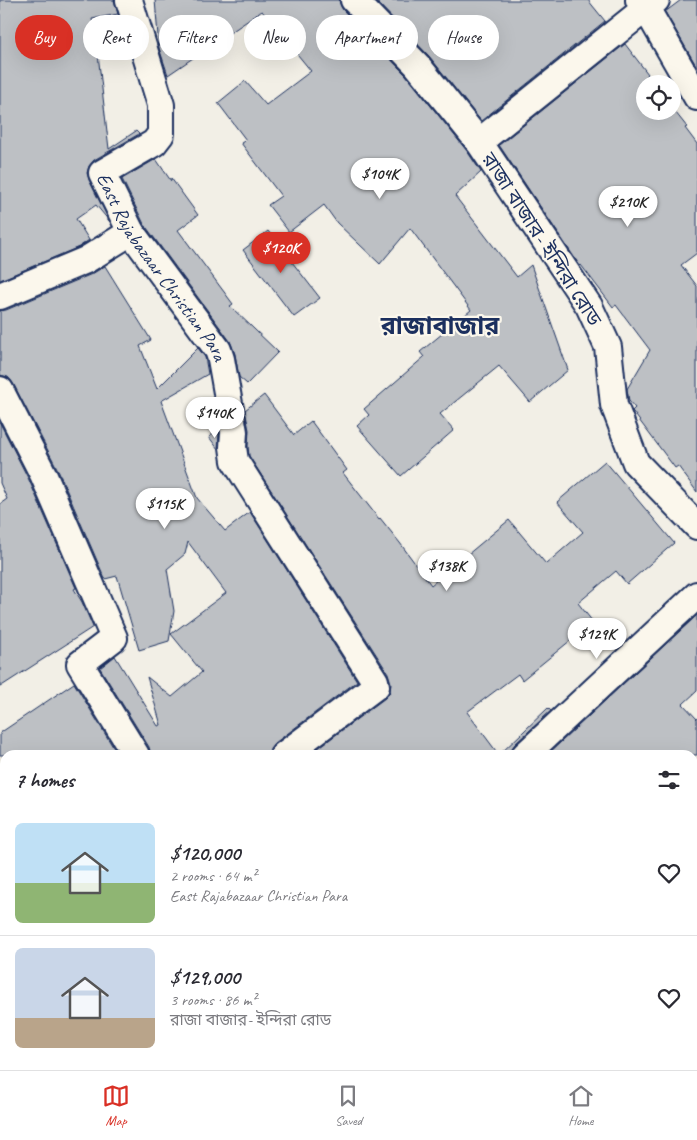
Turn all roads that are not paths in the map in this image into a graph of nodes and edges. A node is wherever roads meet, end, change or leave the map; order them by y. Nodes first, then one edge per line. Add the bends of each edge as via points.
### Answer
1 (129, 0) edge
2 (354, 0) edge
3 (647, 3) edge
4 (697, 97) edge
5 (480, 142) junction
6 (132, 232) junction
7 (0, 296) edge
8 (0, 390) edge
9 (697, 526) edge
10 (697, 595) edge
11 (133, 750) edge
12 (291, 750) edge
13 (529, 750) edge

1 - 6 street, East Rajabazaar Christian Para via 161,105 162,134 154,144 102,173
2 - 5 street, রাজা বাজার- ইন্দিরা রোড via 417,66
3 - 4 street
3 - 5 street
5 - 9 street, রাজা বাজার- ইন্দিরা রোড via 589,306 608,347 614,405 636,463
6 - 7 street via 86,260
6 - 12 street, East Rajabazaar Christian Para via 218,350 234,432 235,461 375,681 376,686
8 - 11 street via 43,474 114,638 80,664
10 - 13 street

